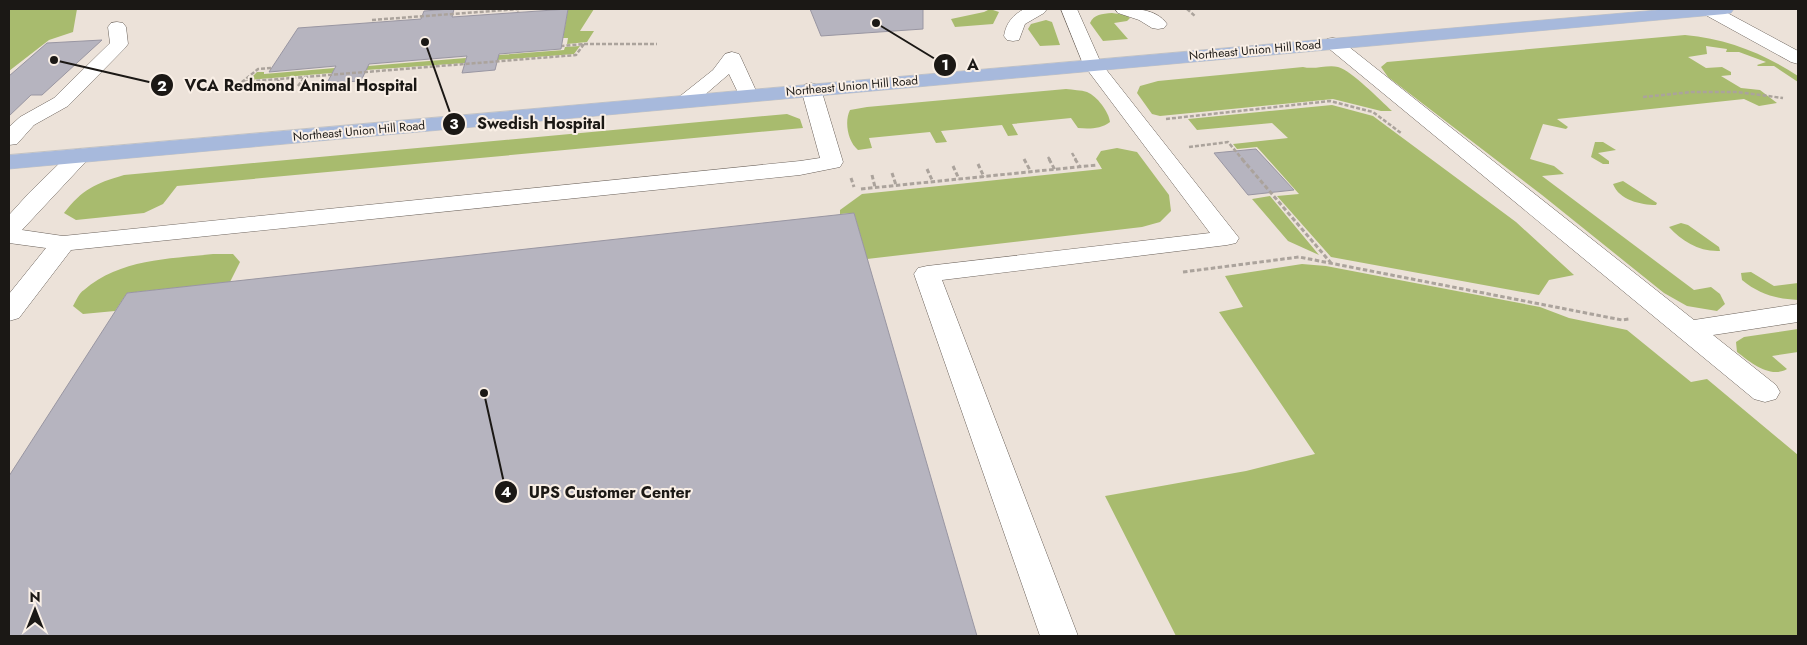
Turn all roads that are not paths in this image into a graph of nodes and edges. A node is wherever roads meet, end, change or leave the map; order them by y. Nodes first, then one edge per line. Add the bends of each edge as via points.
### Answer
1 (1038, 9) edge
2 (1069, 9) edge
3 (1124, 9) edge
4 (1714, 9) edge
5 (1158, 24) dead end
6 (117, 27) dead end
7 (1013, 36) dead end
8 (1333, 44) junction
9 (1798, 58) edge
10 (1092, 64) junction
11 (811, 89) junction
12 (748, 95) junction
13 (686, 101) junction
14 (9, 140) edge
15 (80, 156) junction
16 (9, 162) edge
17 (9, 230) edge
18 (9, 236) edge
19 (63, 243) junction
20 (9, 312) edge
21 (1798, 313) edge
22 (1688, 330) junction
23 (1765, 392) dead end
24 (1059, 636) edge

1 - 7 street via 1020,19 1013,27
2 - 10 street
3 - 5 street
4 - 8 main road, Northeast Union Hill Road
4 - 9 street
6 - 14 street via 119,44 61,102 26,121
8 - 10 main road, Northeast Union Hill Road
8 - 22 street
10 - 11 main road, Northeast Union Hill Road
10 - 24 street via 1227,238 927,274
11 - 12 main road, Northeast Union Hill Road
11 - 19 street via 832,162 800,168
12 - 13 main road, Northeast Union Hill Road
12 - 13 street via 732,58 720,74
13 - 15 main road, Northeast Union Hill Road
15 - 16 main road, Northeast Union Hill Road
15 - 17 street
18 - 19 street
19 - 20 street
21 - 22 street
22 - 23 street

